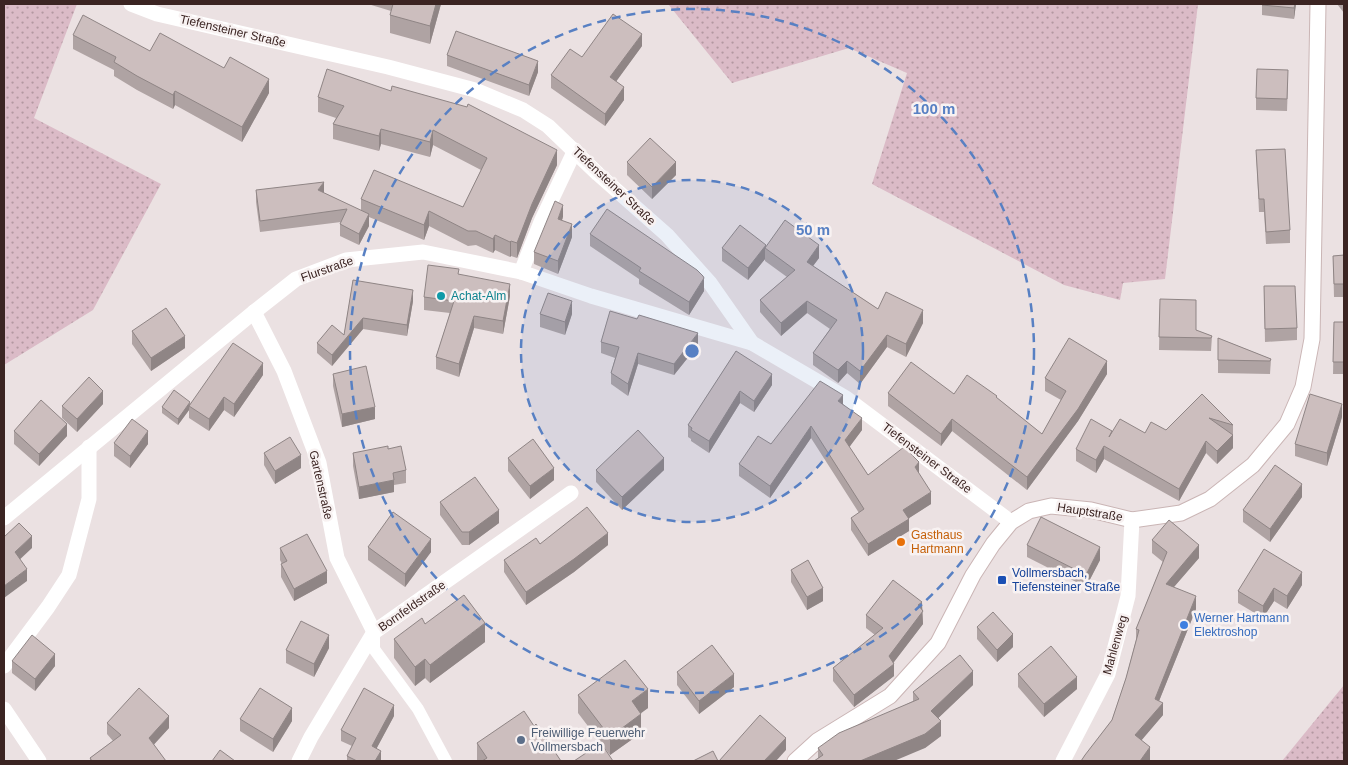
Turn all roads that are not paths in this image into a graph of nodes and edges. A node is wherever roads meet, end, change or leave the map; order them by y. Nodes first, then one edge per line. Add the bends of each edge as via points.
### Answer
1 (131, 4) edge
2 (1318, 4) edge
3 (575, 150) junction
4 (521, 272) junction
5 (254, 312) junction
6 (752, 343) junction
7 (89, 447) junction
8 (571, 493) dead end
9 (4, 518) edge
10 (1132, 520) junction
11 (1011, 522) junction
12 (374, 632) junction
13 (4, 666) edge
14 (4, 709) edge
15 (39, 761) edge
16 (299, 761) edge
17 (446, 761) edge
18 (796, 761) edge
19 (1063, 761) edge

1 - 3 street, Tiefensteiner Straße via 157,14 474,90 523,110 548,126
2 - 10 street, Hauptstraße via 1312,339 1303,387 1288,424 1253,465 1210,499 1180,513
3 - 4 street
3 - 6 street, Tiefensteiner Straße via 667,235 710,283
4 - 5 street, Flurstraße via 423,252 346,260 296,279
4 - 6 street, Flurstraße
5 - 7 street, Flurstraße
5 - 12 street, Gartenstraße via 284,371 319,463 337,558
6 - 11 street, Tiefensteiner Straße via 846,398
7 - 9 street, Flurstraße
7 - 13 street via 89,499 69,575
8 - 12 street, Bornfeldstraße
10 - 11 street, Hauptstraße via 1091,510 1051,506 1029,511
10 - 19 street, Mahlenweg via 1128,596 1108,674
11 - 18 street, Hauptstraße via 973,575 938,643 890,696 817,741
12 - 16 street, Bornfeldstraße
12 - 17 lane via 374,649 418,709
14 - 15 street

